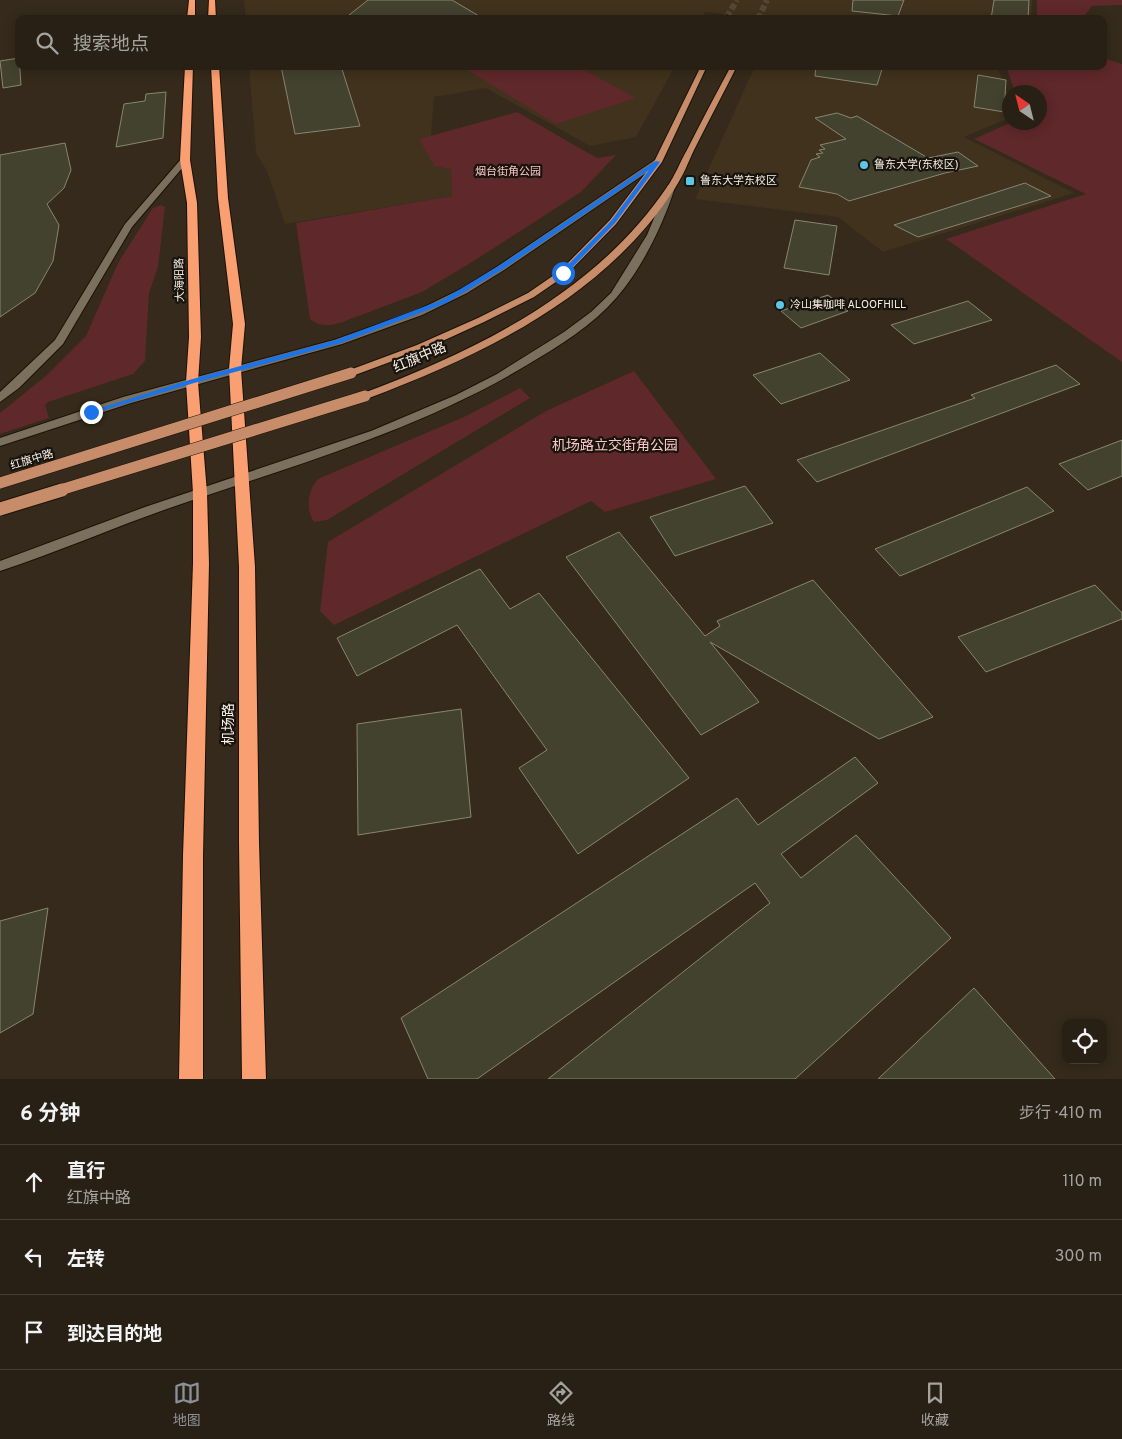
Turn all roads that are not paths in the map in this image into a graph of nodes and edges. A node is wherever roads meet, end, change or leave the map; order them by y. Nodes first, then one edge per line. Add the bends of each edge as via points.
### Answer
1 (192, 0) edge
2 (212, 0) edge
3 (191, 15) edge
4 (212, 15) edge
5 (189, 70) edge
6 (215, 70) edge
7 (702, 70) edge
8 (732, 70) edge
9 (185, 160) junction
10 (658, 162) junction
11 (671, 187) junction
12 (235, 369) junction
13 (192, 382) junction
14 (0, 398) edge
15 (0, 442) edge
16 (242, 480) junction
17 (0, 483) edge
18 (200, 493) junction
19 (0, 509) edge
20 (0, 566) edge
21 (191, 1079) edge
22 (254, 1079) edge

1 - 3 highway
2 - 4 highway
5 - 9 highway, 大海阳路
6 - 12 highway via 223,198 238,310
7 - 10 main road, 红旗中路
8 - 11 main road, 红旗中路
9 - 13 highway, 大海阳路 via 192,203 195,337
9 - 14 main road via 128,226 59,342
10 - 12 main road via 464,291 419,313 338,342
10 - 17 main road, 红旗中路, bridge via 613,222 563,273 532,295 490,316 383,362
11 - 16 main road via 661,220 626,279 588,320 506,375 447,404
11 - 19 main road, 红旗中路, bridge via 587,282 503,337 401,384
12 - 13 main road
12 - 16 highway, 机场路
13 - 15 main road
13 - 18 highway, 大海阳路
16 - 18 main road
16 - 22 highway, 机场路 via 247,567
18 - 20 main road
18 - 21 highway

